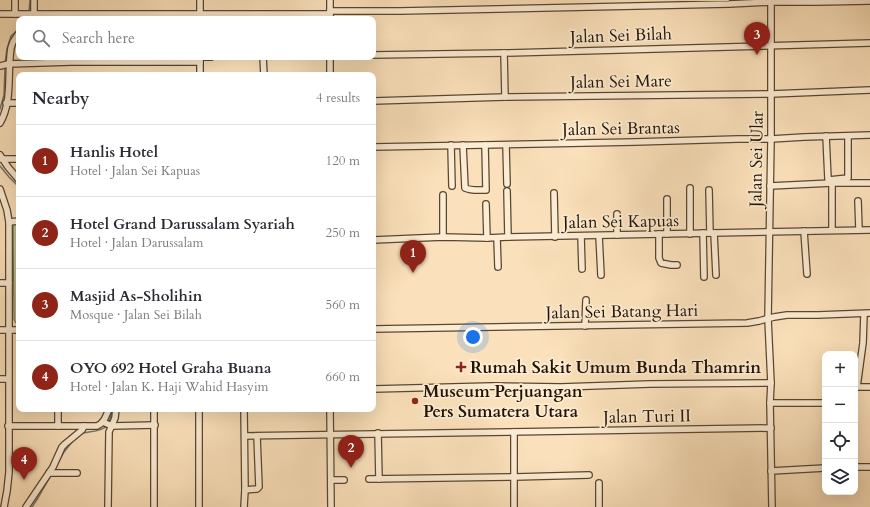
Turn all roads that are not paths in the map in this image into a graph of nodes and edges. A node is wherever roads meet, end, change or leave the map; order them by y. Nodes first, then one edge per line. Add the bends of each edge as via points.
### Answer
1 (15, 0) edge
2 (34, 0) edge
3 (200, 0) edge
4 (330, 0) edge
5 (771, 1) edge
6 (870, 1) edge
7 (0, 14) edge
8 (15, 14) junction
9 (31, 15) edge
10 (330, 15) edge
11 (200, 16) edge
12 (16, 38) edge
13 (870, 43) edge
14 (771, 46) junction
15 (504, 52) junction
16 (376, 55) edge
17 (157, 60) edge
18 (200, 60) edge
19 (263, 60) edge
20 (330, 60) edge
21 (9, 64) junction
22 (1, 66) edge
23 (200, 72) edge
24 (264, 72) edge
25 (330, 72) edge
26 (870, 90) edge
27 (771, 94) junction
28 (505, 97) junction
29 (376, 101) edge
30 (6, 103) junction
31 (16, 103) edge
32 (0, 123) edge
33 (870, 135) edge
34 (826, 136) junction
35 (848, 136) junction
36 (771, 139) junction
37 (451, 145) junction
38 (463, 145) junction
39 (485, 145) junction
40 (506, 145) junction
41 (376, 147) edge
42 (1, 158) edge
43 (16, 159) edge
44 (16, 177) edge
45 (870, 183) edge
46 (507, 184) dead end
47 (832, 184) junction
48 (452, 186) dead end
49 (770, 186) junction
50 (690, 188) dead end
51 (0, 189) edge
52 (709, 190) dead end
53 (507, 191) dead end
54 (554, 193) dead end
55 (443, 195) dead end
56 (667, 199) dead end
57 (858, 201) dead end
58 (2, 202) edge
59 (486, 204) dead end
60 (617, 214) dead end
61 (9, 222) junction
62 (16, 222) edge
63 (832, 230) junction
64 (859, 230) junction
65 (870, 230) edge
66 (804, 231) junction
67 (770, 232) junction
68 (703, 233) junction
69 (712, 233) junction
70 (659, 234) junction
71 (667, 234) junction
72 (690, 234) junction
73 (617, 235) junction
74 (581, 236) junction
75 (599, 236) junction
76 (443, 237) junction
77 (508, 237) junction
78 (555, 237) junction
79 (487, 238) junction
80 (497, 238) junction
81 (376, 240) edge
82 (677, 265) dead end
83 (498, 267) dead end
84 (582, 269) dead end
85 (807, 274) dead end
86 (601, 275) dead end
87 (716, 275) dead end
88 (704, 277) dead end
89 (0, 283) edge
90 (9, 283) junction
91 (586, 300) dead end
92 (870, 313) edge
93 (864, 314) junction
94 (768, 319) junction
95 (585, 326) junction
96 (376, 329) edge
97 (0, 330) edge
98 (8, 330) junction
99 (16, 330) edge
100 (858, 369) edge
101 (0, 379) edge
102 (8, 379) junction
103 (771, 383) junction
104 (857, 387) edge
105 (868, 388) dead end
106 (376, 389) edge
107 (770, 403) junction
108 (822, 403) edge
109 (58, 412) edge
110 (108, 412) edge
111 (116, 412) edge
112 (154, 412) edge
113 (200, 412) edge
114 (244, 412) edge
115 (330, 412) edge
116 (108, 424) junction
117 (155, 425) junction
118 (8, 426) junction
119 (58, 426) junction
120 (84, 426) junction
121 (771, 428) junction
122 (514, 432) junction
123 (378, 433) junction
124 (330, 434) junction
125 (245, 436) junction
126 (257, 436) junction
127 (858, 467) edge
128 (870, 467) edge
129 (822, 468) edge
130 (771, 471) junction
131 (51, 473) junction
132 (77, 473) dead end
133 (589, 475) dead end
134 (515, 477) junction
135 (369, 479) dead end
136 (379, 479) junction
137 (331, 480) junction
138 (344, 480) dead end
139 (599, 483) dead end
140 (245, 490) junction
141 (4, 507) edge
142 (26, 507) edge
143 (108, 507) edge
144 (154, 507) edge
145 (199, 507) edge
146 (244, 507) edge
147 (331, 507) edge
148 (514, 507) edge
149 (599, 507) edge
150 (772, 507) edge

1 - 8 street
2 - 9 street
3 - 11 street
4 - 10 street
5 - 6 street
5 - 10 street
5 - 14 street, Jalan Sei Ular
7 - 8 street
8 - 9 street
9 - 11 street
10 - 11 street
12 - 21 street via 11,48
13 - 14 street, Jalan Sei Bilah
14 - 15 street, Jalan Sei Bilah
14 - 27 street, Jalan Sei Ular
15 - 16 street, Jalan Sei Bilah
15 - 28 street
17 - 21 street
18 - 23 street
19 - 24 street
20 - 25 street
21 - 22 street
21 - 30 street
26 - 27 street, Jalan Sei Mare
27 - 28 street, Jalan Sei Mare
27 - 36 street, Jalan Sei Ular
28 - 29 street, Jalan Sei Mare
30 - 31 street
30 - 32 street
33 - 35 street, Jalan Sei Brantas
34 - 35 street, Jalan Sei Brantas
34 - 35 street via 829,180 848,178
34 - 36 street, Jalan Sei Brantas
36 - 40 street, Jalan Sei Brantas
36 - 49 street, Jalan Sei Ular
37 - 38 street, Jalan Sei Brantas
37 - 41 street, Jalan Sei Brantas
37 - 48 street
38 - 39 street, Jalan Sei Brantas
38 - 39 street via 465,188 486,190
39 - 40 street, Jalan Sei Brantas
40 - 46 street
42 - 43 street
42 - 44 street
45 - 47 street
47 - 49 street
47 - 63 street
49 - 67 street, Jalan Sei Ular
50 - 72 street
51 - 58 street
52 - 69 street
53 - 77 street
54 - 78 street
55 - 76 street
56 - 71 street
57 - 64 street
58 - 61 street via 7,210
59 - 79 street
60 - 73 street
61 - 62 street
61 - 90 street
63 - 64 street, Jalan Sei Kapuas
63 - 66 street, Jalan Sei Kapuas
64 - 65 street, Jalan Sei Kapuas
66 - 67 street, Jalan Sei Kapuas
66 - 85 street
67 - 69 street, Jalan Sei Kapuas
67 - 94 street, Jalan Sei Ular
68 - 69 street, Jalan Sei Kapuas
68 - 72 street, Jalan Sei Kapuas
68 - 88 street
69 - 87 street
70 - 71 street, Jalan Sei Kapuas
70 - 73 street, Jalan Sei Kapuas
70 - 82 street via 661,263
71 - 72 street, Jalan Sei Kapuas
73 - 75 street, Jalan Sei Kapuas
74 - 75 street, Jalan Sei Kapuas
74 - 78 street, Jalan Sei Kapuas
74 - 84 street
75 - 86 street
76 - 79 street, Jalan Sei Kapuas
76 - 81 street, Jalan Sei Kapuas
77 - 78 street, Jalan Sei Kapuas
77 - 80 street, Jalan Sei Kapuas
79 - 80 street, Jalan Sei Kapuas
80 - 83 street
89 - 90 street
90 - 98 street
91 - 95 street
92 - 93 street, Jalan Sei Batang Hari
93 - 94 street, Jalan Sei Batang Hari via 787,315
93 - 100 street via 863,343
94 - 95 street, Jalan Sei Batang Hari via 747,322
94 - 103 street, Jalan Sei Ular
95 - 96 street, Jalan Sei Batang Hari
97 - 98 street
98 - 99 street
98 - 102 street
101 - 102 street
102 - 118 street
103 - 106 street
103 - 107 street, Jalan Sei Ular
104 - 105 street
107 - 108 street
107 - 121 street, Jalan Sei Ular
109 - 119 street
110 - 116 street
111 - 116 street via 115,418
112 - 117 street
113 - 145 street
114 - 125 street
115 - 124 street
116 - 117 street
116 - 120 street
116 - 143 street
117 - 144 street
118 - 119 street
118 - 141 street via 9,472
119 - 120 street
120 - 131 street via 62,448
121 - 122 street, Jalan Turi II
121 - 130 street, Jalan Sei Ular
122 - 123 street, Jalan Turi II
122 - 134 street
123 - 124 street, Jalan Turi II
123 - 136 street
124 - 126 street, Jalan Turi II
124 - 137 street
125 - 126 street, Jalan Turi II
125 - 140 street
126 - 140 street via 259,487
127 - 128 street
129 - 130 street
130 - 150 street, Jalan Sei Ular
131 - 132 street
131 - 142 street
133 - 134 street
134 - 136 street
134 - 148 street
135 - 136 street
137 - 138 street
137 - 147 street
139 - 149 street
140 - 146 street

